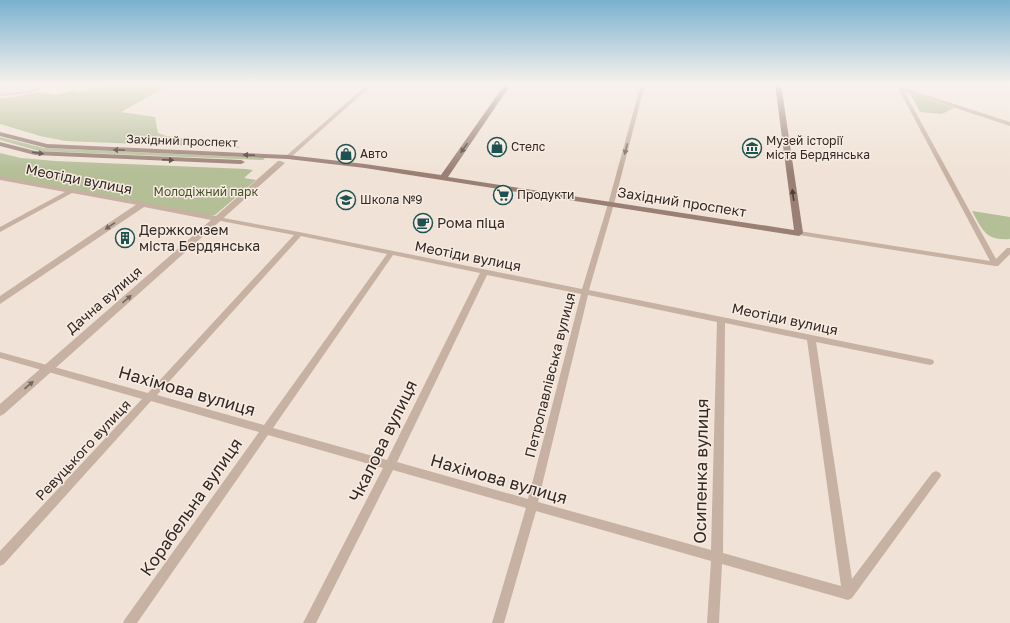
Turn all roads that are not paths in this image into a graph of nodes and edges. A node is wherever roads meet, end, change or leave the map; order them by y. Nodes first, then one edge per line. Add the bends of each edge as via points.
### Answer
1 (338, 113) edge
2 (488, 113) edge
3 (635, 113) edge
4 (782, 113) edge
5 (914, 113) edge
6 (978, 113) edge
7 (1010, 124) edge
8 (0, 134) edge
9 (0, 144) edge
10 (288, 157) junction
11 (281, 163) junction
12 (365, 166) junction
13 (0, 178) edge
14 (443, 178) junction
15 (73, 190) junction
16 (143, 204) junction
17 (611, 204) junction
18 (218, 219) junction
19 (0, 230) edge
20 (798, 233) junction
21 (299, 234) junction
22 (1010, 250) edge
23 (391, 253) junction
24 (995, 264) junction
25 (484, 273) junction
26 (584, 292) junction
27 (0, 301) edge
28 (721, 320) junction
29 (811, 338) junction
30 (0, 355) edge
31 (930, 362) dead end
32 (48, 369) junction
33 (150, 397) junction
34 (0, 411) edge
35 (265, 430) junction
36 (390, 465) junction
37 (936, 476) dead end
38 (532, 505) junction
39 (717, 557) junction
40 (0, 560) edge
41 (848, 594) junction
42 (129, 623) edge
43 (309, 623) edge
44 (498, 623) edge
45 (712, 623) edge

1 - 10 street
2 -> 14 main road
3 -> 17 street, Петропавлівська вулиця
20 -> 4 main road
5 - 24 street
6 - 7 street
10 -> 8 main road, Західний проспект via 47,146
9 -> 11 main road, Західний проспект via 35,153 64,155
10 - 11 main road
10 - 12 main road, Західний проспект
11 - 12 main road, Західний проспект
11 - 18 street, Дачна вулиця
12 - 14 main road, Західний проспект
13 - 15 street, Меотіди вулиця
14 - 17 main road, Західний проспект
15 - 16 street, Меотіди вулиця
15 - 19 street
16 - 18 street, Меотіди вулиця
16 -> 27 street
17 - 20 main road, Західний проспект
17 - 26 street, Петропавлівська вулиця
18 - 21 street, Меотіди вулиця
32 -> 18 street, Дачна вулиця
20 - 24 street, Західний проспект
21 - 23 street, Меотіди вулиця
21 - 33 street, Ревуцького вулиця
22 - 24 street
23 - 25 street, Меотіди вулиця
23 - 35 street, Корабельна вулиця
25 - 26 street, Меотіди вулиця
25 - 36 street, Чкалова вулиця
26 - 28 street, Меотіди вулиця
26 - 38 street, Петропавлівська вулиця
28 - 29 street, Меотіди вулиця
28 - 39 street, Осипенка вулиця
29 - 31 street, Меотіди вулиця
29 - 41 street
30 - 32 street, Нахімова вулиця
32 - 33 street, Нахімова вулиця
34 -> 32 street, Дачна вулиця
33 - 35 street, Нахімова вулиця
33 - 40 street, Ревуцького вулиця
35 - 36 street, Нахімова вулиця
35 - 42 street, Корабельна вулиця
36 - 38 street, Нахімова вулиця
36 - 43 street, Чкалова вулиця
37 - 41 street
38 - 39 street, Нахімова вулиця
38 - 44 street, Петропавлівська вулиця
39 - 41 street, Нахімова вулиця
39 - 45 street, Осипенка вулиця

